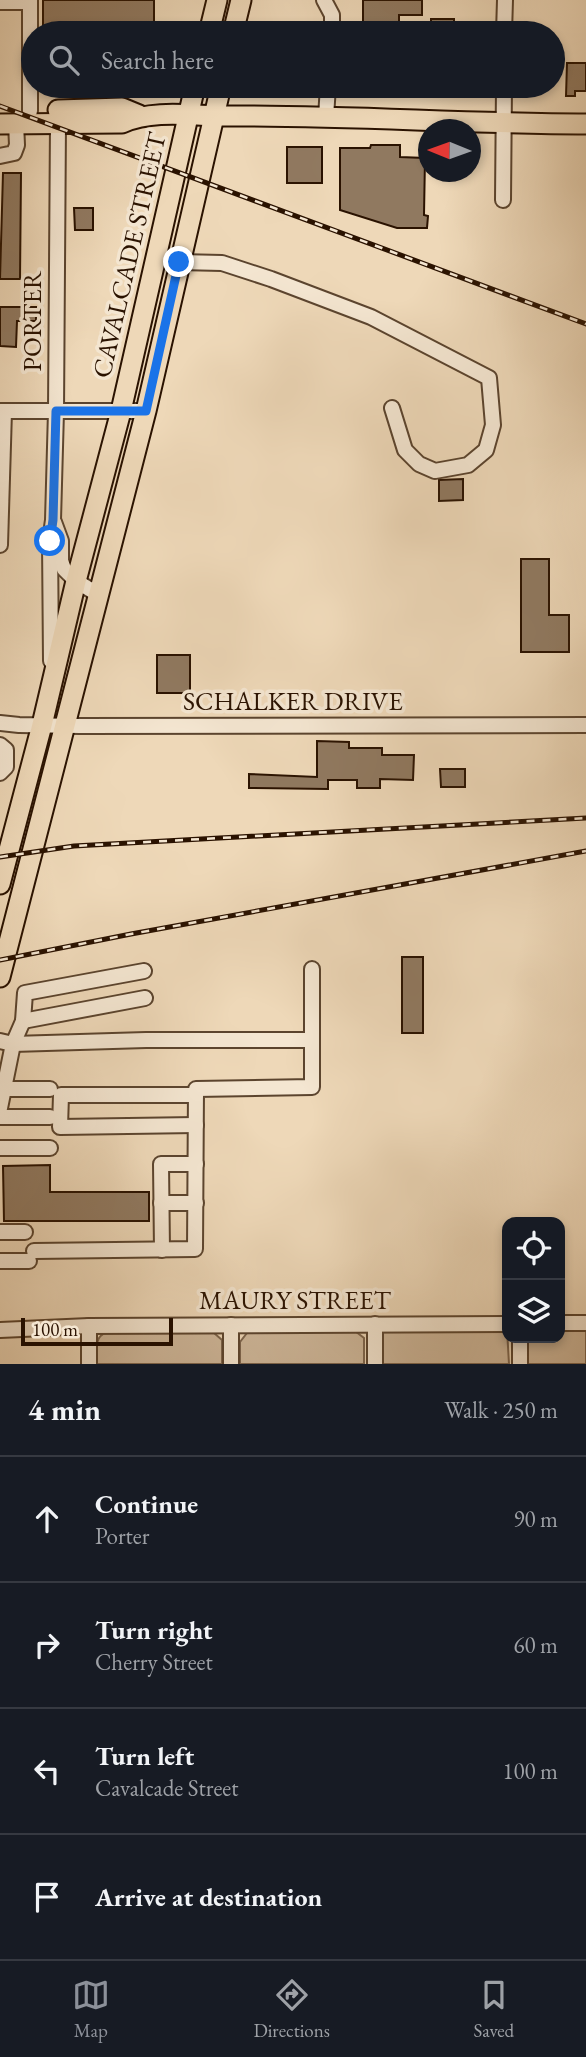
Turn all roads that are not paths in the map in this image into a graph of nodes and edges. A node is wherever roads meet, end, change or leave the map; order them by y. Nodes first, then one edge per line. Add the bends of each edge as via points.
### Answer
1 (217, 0) edge
2 (242, 0) edge
3 (324, 0) edge
4 (505, 0) edge
5 (30, 1) edge
6 (0, 2) edge
7 (27, 21) edge
8 (212, 21) edge
9 (236, 21) edge
10 (332, 21) edge
11 (505, 21) edge
12 (21, 59) edge
13 (192, 98) edge
14 (218, 98) edge
15 (327, 98) edge
16 (504, 98) edge
17 (139, 116) junction
18 (188, 116) junction
19 (214, 116) junction
20 (12, 117) edge
21 (326, 117) junction
22 (58, 123) junction
23 (504, 124) junction
24 (586, 124) edge
25 (0, 156) edge
26 (503, 200) dead end
27 (179, 262) junction
28 (392, 408) dead end
29 (2, 411) edge
30 (56, 411) junction
31 (121, 411) junction
32 (146, 411) junction
33 (53, 520) junction
34 (0, 545) edge
35 (76, 581) junction
36 (99, 595) junction
37 (50, 687) junction
38 (0, 723) edge
39 (42, 725) junction
40 (66, 725) junction
41 (586, 725) edge
42 (0, 745) edge
43 (0, 774) edge
44 (0, 884) edge
45 (0, 891) edge
46 (21, 897) junction
47 (312, 969) dead end
48 (144, 971) dead end
49 (0, 978) edge
50 (145, 998) dead end
51 (23, 1021) junction
52 (313, 1040) junction
53 (7, 1042) edge
54 (50, 1088) dead end
55 (4, 1089) junction
56 (196, 1095) junction
57 (0, 1108) edge
58 (0, 1117) edge
59 (50, 1117) dead end
60 (196, 1125) junction
61 (0, 1148) edge
62 (50, 1149) dead end
63 (196, 1164) junction
64 (161, 1203) junction
65 (196, 1203) junction
66 (0, 1232) edge
67 (25, 1232) dead end
68 (162, 1250) junction
69 (0, 1261) edge
70 (565, 1323) edge
71 (586, 1323) edge
72 (502, 1324) edge
73 (231, 1325) junction
74 (375, 1325) junction
75 (89, 1326) junction
76 (0, 1330) edge
77 (520, 1343) edge
78 (89, 1364) edge
79 (231, 1364) edge
80 (375, 1364) edge
81 (520, 1364) edge

1 - 8 main road
2 - 9 main road
3 - 10 street
4 - 11 street
5 - 6 street
5 - 7 street
12 - 20 street
13 - 18 main road, CAVALCADE STREET
14 - 19 main road, CAVALCADE STREET
15 - 21 street
16 - 23 street
17 - 18 main road
17 - 20 main road via 122,108
17 - 22 main road via 122,122
18 - 19 main road
18 - 31 main road, CAVALCADE STREET
19 - 21 main road
19 - 27 main road, CAVALCADE STREET
20 - 22 main road
20 - 25 street via 17,145 14,153
21 - 23 main road
22 - 30 street, PORTER
23 - 24 main road
23 - 26 street
27 - 28 street via 222,263 271,279 371,317 489,378 493,425 486,450 468,465 435,471 419,464 405,450
27 - 32 main road, CAVALCADE STREET
29 - 30 street
29 - 34 street
30 - 31 street
30 - 33 street, PORTER
31 - 32 street
31 - 35 main road, CAVALCADE STREET
32 - 36 main road, CAVALCADE STREET
33 - 35 street, PORTER via 64,569
33 - 37 street, PORTER
35 - 36 street
35 - 37 main road, CAVALCADE STREET
36 - 40 main road, CAVALCADE STREET
37 - 39 main road, CAVALCADE STREET
38 - 39 street, SCHALKER DRIVE
39 - 40 street, SCHALKER DRIVE
39 - 44 main road, CAVALCADE STREET
40 - 41 street, SCHALKER DRIVE
40 - 46 main road, CAVALCADE STREET
42 - 43 street via 6,750 6,766
45 - 46 main road
46 - 49 main road, CAVALCADE STREET
47 - 52 street
48 - 51 street via 25,993
50 - 51 street
51 - 53 street
52 - 53 street
52 - 56 street via 313,1087 196,1089
53 - 55 street
54 - 55 street
55 - 57 street
56 - 60 street
56 - 60 street via 61,1096 60,1127
58 - 59 street
60 - 63 street
61 - 62 street
63 - 64 street via 161,1164
63 - 65 street
64 - 65 street
64 - 68 street
65 - 68 street via 195,1249
66 - 67 street
68 - 69 street
70 - 71 street
72 - 74 street, MAURY STREET
73 - 74 street, MAURY STREET
73 - 75 street, MAURY STREET
73 - 79 street
74 - 80 street
75 - 76 street, MAURY STREET
75 - 78 street
77 - 81 street

